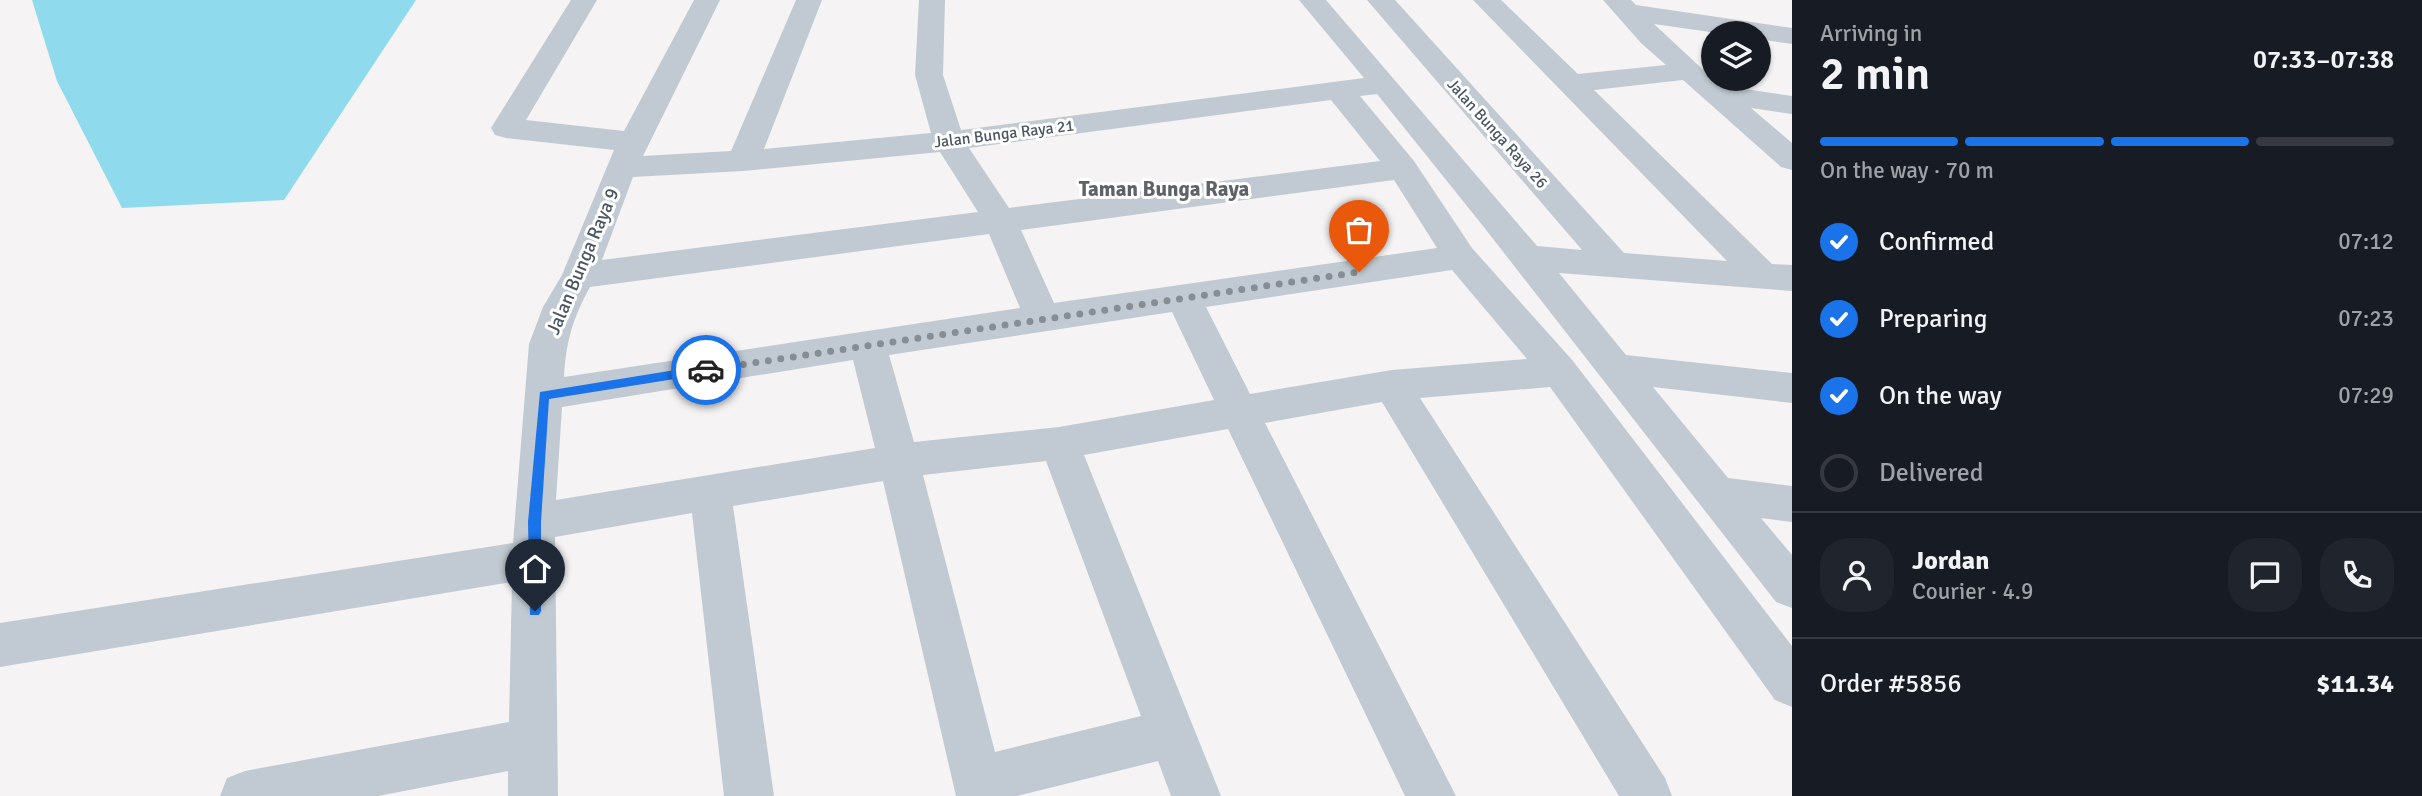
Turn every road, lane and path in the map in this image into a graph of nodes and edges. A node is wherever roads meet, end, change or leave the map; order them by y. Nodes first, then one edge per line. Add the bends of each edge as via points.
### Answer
1 (584, 0) edge
2 (707, 0) edge
3 (809, 0) edge
4 (932, 0) edge
5 (1312, 0) edge
6 (1380, 0) edge
7 (1486, 0) edge
8 (1621, 6) edge
9 (1792, 36) edge
10 (1690, 71) junction
11 (1385, 84) junction
12 (1570, 84) junction
13 (1338, 89) junction
14 (1717, 94) junction
15 (1792, 105) edge
16 (949, 141) junction
17 (628, 155) junction
18 (1792, 160) edge
19 (743, 161) junction
20 (1403, 168) junction
21 (1000, 221) junction
22 (1460, 257) junction
23 (1528, 258) junction
24 (1616, 266) junction
25 (579, 275) junction
26 (1778, 277) edge
27 (1183, 298) junction
28 (1042, 319) junction
29 (867, 344) junction
30 (1615, 368) junction
31 (1560, 371) junction
32 (1392, 385) junction
33 (1792, 388) edge
34 (544, 396) junction
35 (1240, 410) junction
36 (1059, 443) junction
37 (899, 461) junction
38 (711, 494) junction
39 (1715, 494) junction
40 (1792, 504) edge
41 (534, 540) junction
42 (1792, 588) edge
43 (0, 645) edge
44 (1792, 684) edge
45 (1172, 733) junction
46 (535, 742) junction
47 (979, 789) edge
48 (245, 796) edge
49 (533, 796) edge
50 (748, 796) edge
51 (1196, 796) edge
52 (1431, 796) edge
53 (1647, 796) edge

1 - 17 street, Jalan Bunga Raya 21 via 506,128
2 - 17 street, Jalan Bunga Raya 9
3 - 19 street
4 - 16 street via 929,75
5 - 11 street
6 - 24 street, Jalan Bunga Raya 26
7 - 12 street
8 - 9 street
8 - 10 street
10 - 12 street
10 - 14 street
11 - 13 street, Jalan Bunga Raya 21
11 - 23 street
12 - 26 street
13 - 16 street, Jalan Bunga Raya 21
13 - 20 street
14 - 15 street
14 - 18 street
16 - 19 street, Jalan Bunga Raya 21
16 - 21 street
17 - 19 street, Jalan Bunga Raya 21
17 - 25 street, Jalan Bunga Raya 9
20 - 21 street
20 - 22 street
21 - 25 street
21 - 28 street
22 - 27 street
22 - 31 street
23 - 24 street
23 - 30 street
24 - 26 street
25 - 34 street, Jalan Bunga Raya 9 via 547,344
27 - 28 street
27 - 35 street
28 - 29 street
29 - 34 street
29 - 37 street
30 - 33 street
30 - 39 street
31 - 32 street
31 - 44 street
32 - 35 street
32 - 53 street
34 - 41 street, Jalan Bunga Raya 9
35 - 36 street
35 - 52 street
36 - 37 street
36 - 45 street
37 - 38 street
37 - 47 street
38 - 41 street
38 - 50 street
39 - 40 street
39 - 42 street
41 - 43 street
41 - 46 street, Jalan Bunga Raya 9
45 - 47 street
45 - 51 street
46 - 48 street
46 - 49 street, Jalan Bunga Raya 9

